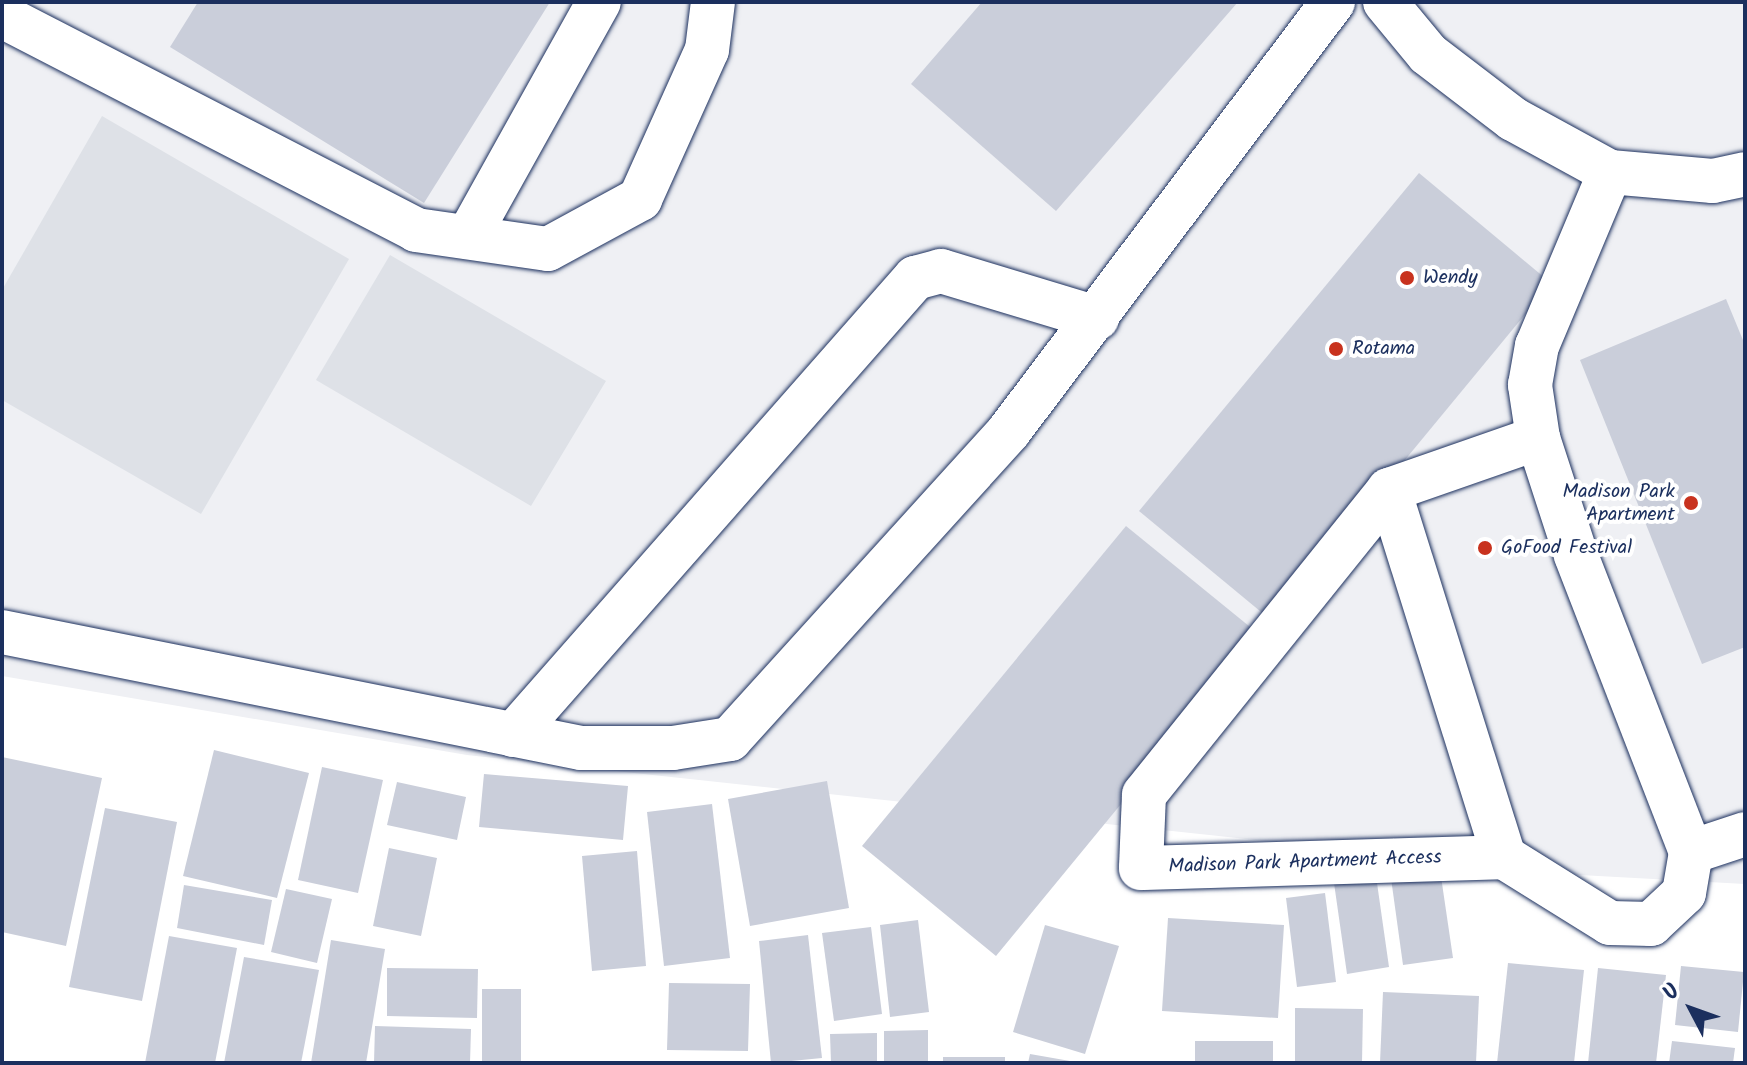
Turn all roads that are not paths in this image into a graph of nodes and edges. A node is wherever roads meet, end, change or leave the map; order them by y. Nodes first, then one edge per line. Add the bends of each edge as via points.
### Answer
1 (599, 2) edge
2 (713, 2) edge
3 (1333, 2) edge
4 (1385, 2) edge
5 (2, 16) edge
6 (1610, 172) junction
7 (1745, 174) edge
8 (468, 237) junction
9 (1097, 318) junction
10 (1538, 438) junction
11 (1389, 490) junction
12 (2, 632) edge
13 (513, 735) junction
14 (1745, 834) edge
15 (1691, 852) junction
16 (1504, 857) junction

1 - 8 street
2 - 8 street via 707,50 640,199 548,249
3 - 9 street
4 - 6 street via 1428,54 1513,119
5 - 8 street via 416,230
6 - 7 street via 1713,181
6 - 10 street via 1537,346 1530,385
9 - 13 street via 1009,431 730,739 673,748 581,748
9 - 13 street via 941,271 915,278
10 - 11 street
10 - 15 street
11 - 16 street
11 - 16 street, Madison Park Apartment Access via 1144,795 1141,868
12 - 13 street
14 - 15 street
15 - 16 street via 1684,893 1651,924 1610,923

